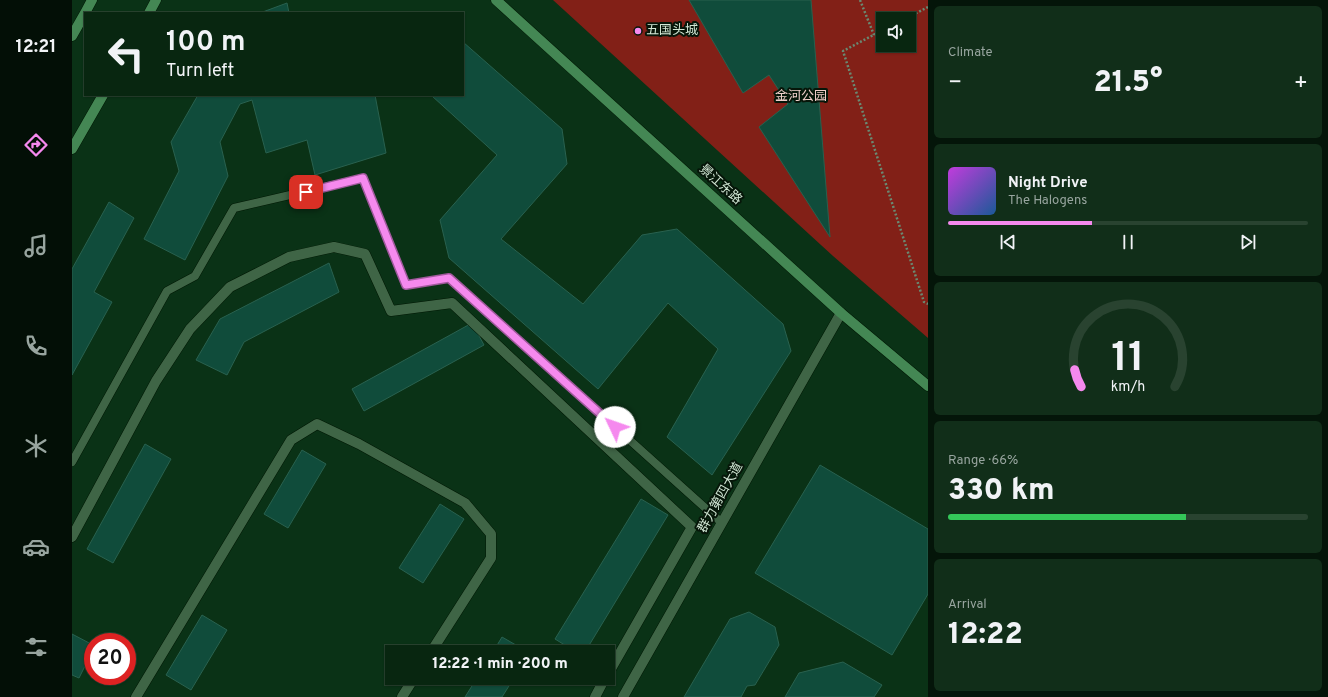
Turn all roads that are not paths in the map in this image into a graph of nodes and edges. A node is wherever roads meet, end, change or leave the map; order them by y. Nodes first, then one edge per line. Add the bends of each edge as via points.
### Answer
1 (92, 0) edge
2 (156, 0) edge
3 (496, 0) edge
4 (86, 12) edge
5 (150, 12) edge
6 (84, 15) edge
7 (72, 36) edge
8 (102, 96) edge
9 (72, 149) edge
10 (841, 312) junction
11 (928, 386) edge
12 (72, 462) edge
13 (722, 523) junction
14 (72, 537) edge
15 (435, 645) edge
16 (615, 662) edge
17 (410, 685) edge
18 (601, 685) edge
19 (136, 697) edge
20 (402, 697) edge
21 (594, 697) edge
22 (623, 697) edge

1 - 4 main road
2 - 5 main road
3 - 10 main road, 景江东路
6 - 7 main road
8 - 9 main road
10 - 11 main road, 景江东路
10 - 13 street, 群力第四大道
12 - 13 lane via 166,292 194,276 234,208 363,178 406,285 449,278
13 - 22 street, 群力第四大道
14 - 16 street via 156,381 190,329 230,287 290,257 334,247 365,254 391,311 452,303 692,527
15 - 19 street via 491,558 491,534 465,503 359,444 317,424 291,440
17 - 20 street
18 - 21 street

